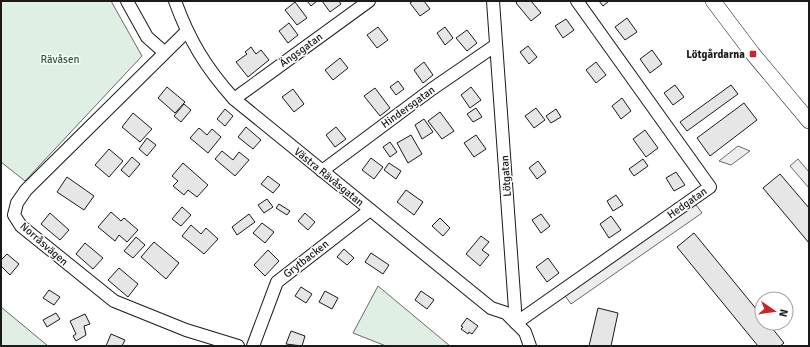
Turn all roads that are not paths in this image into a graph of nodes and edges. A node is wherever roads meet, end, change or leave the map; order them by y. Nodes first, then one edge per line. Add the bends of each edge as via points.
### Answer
1 (127, 1) edge
2 (175, 1) edge
3 (369, 1) edge
4 (493, 1) edge
5 (577, 1) edge
6 (713, 1) edge
7 (186, 32) junction
8 (496, 45) junction
9 (164, 52) junction
10 (234, 99) junction
11 (809, 121) edge
12 (322, 171) junction
13 (370, 210) junction
14 (516, 323) junction
15 (238, 346) edge
16 (253, 346) edge
17 (530, 346) edge

1 - 9 street via 147,37
2 - 7 street, Västra Rävåsgatan
3 - 10 street, Ängsgatan
4 - 8 street, Lötgatan
5 - 14 street, Hedgatan via 710,187
6 - 11 main road
7 - 9 street, Norråsvägen
7 - 10 street, Västra Rävåsgatan via 210,71
8 - 12 street, Hindersgatan
8 - 14 street, Lötgatan
9 - 15 street, Norråsvägen via 26,190 16,203 14,215 21,226 114,301 193,333
10 - 12 street, Västra Rävåsgatan
12 - 13 street, Västra Rävåsgatan
13 - 14 street, Västra Rävåsgatan via 491,308 506,313
13 - 16 street, Grytbacken via 277,282
14 - 17 street via 525,332

